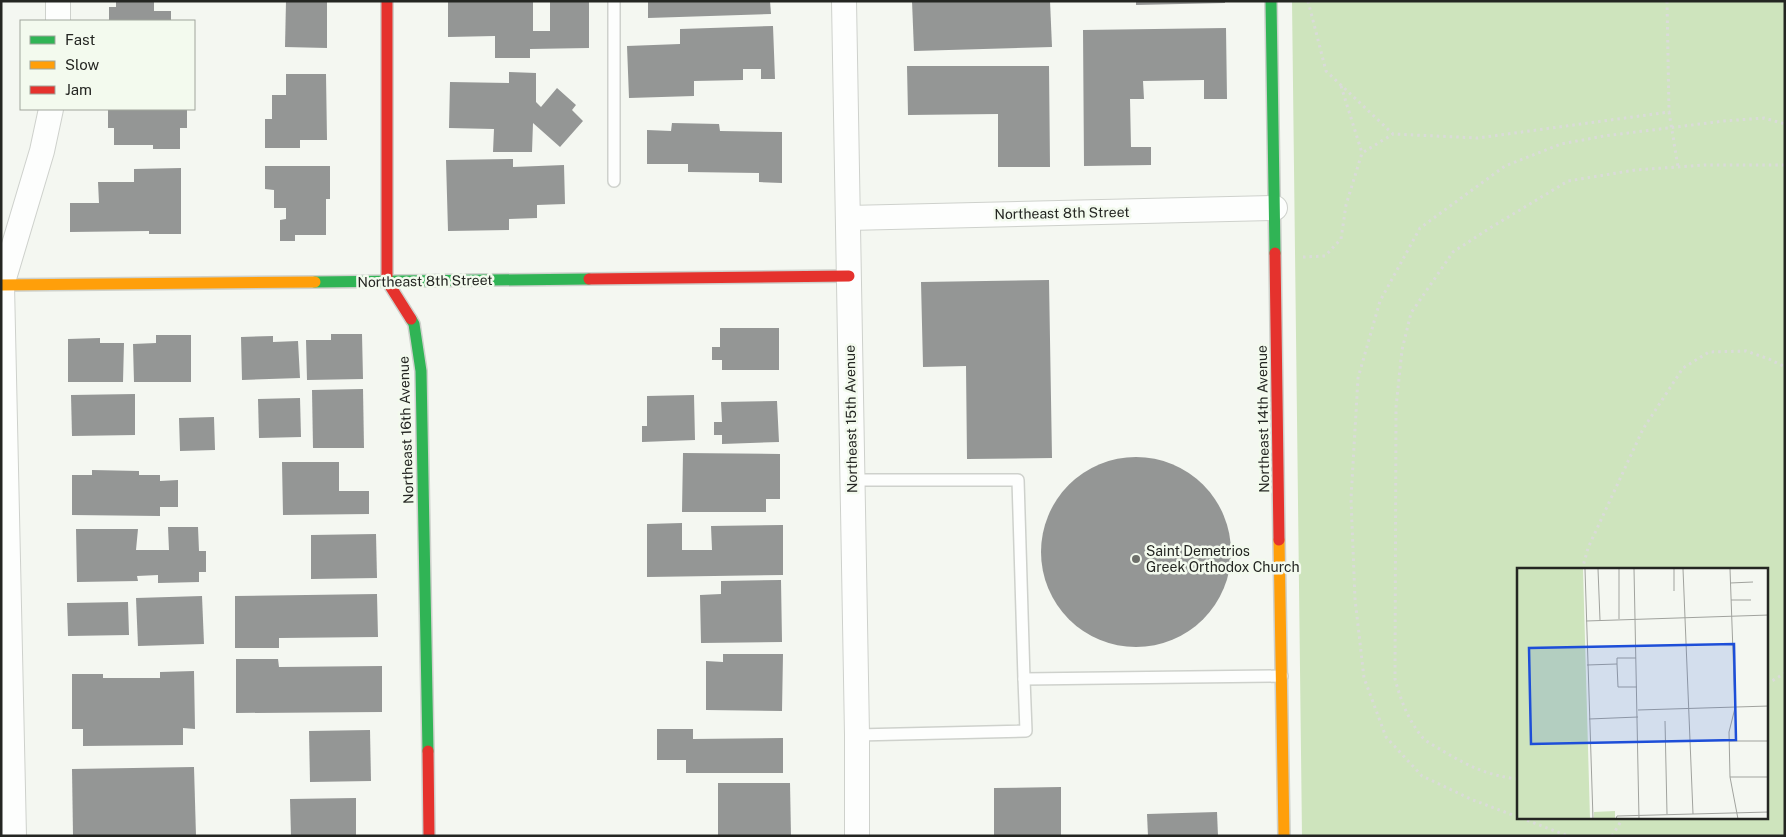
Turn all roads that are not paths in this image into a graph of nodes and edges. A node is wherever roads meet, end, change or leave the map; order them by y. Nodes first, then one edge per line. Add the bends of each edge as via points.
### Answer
1 (58, 1) edge
2 (387, 1) edge
3 (614, 1) edge
4 (844, 1) edge
5 (1271, 1) edge
6 (58, 20) edge
7 (51, 110) edge
8 (614, 181) dead end
9 (1275, 208) junction
10 (848, 218) junction
11 (849, 276) junction
12 (387, 281) junction
13 (2, 285) edge
14 (852, 480) junction
15 (1282, 676) junction
16 (1024, 679) junction
17 (858, 735) junction
18 (14, 836) edge
19 (429, 836) edge
20 (857, 836) edge
21 (1284, 836) edge

1 - 6 street
2 - 12 street
3 - 8 lane
4 - 10 street, Northeast 15th Avenue
5 - 9 street, Northeast 14th Avenue
7 - 13 street via 42,151
9 - 10 street, Northeast 8th Street
9 - 15 street, Northeast 14th Avenue
10 - 11 street, Northeast 15th Avenue
11 - 12 street, Northeast 8th Street
11 - 14 street, Northeast 15th Avenue
12 - 13 street, Northeast 8th Street
12 - 19 street, Northeast 16th Avenue via 414,324 421,372
13 - 18 street
14 - 16 lane via 1018,480
14 - 17 street, Northeast 15th Avenue
15 - 16 lane
15 - 21 street, Northeast 14th Avenue
16 - 17 lane via 1026,732
17 - 20 street, Northeast 15th Avenue

